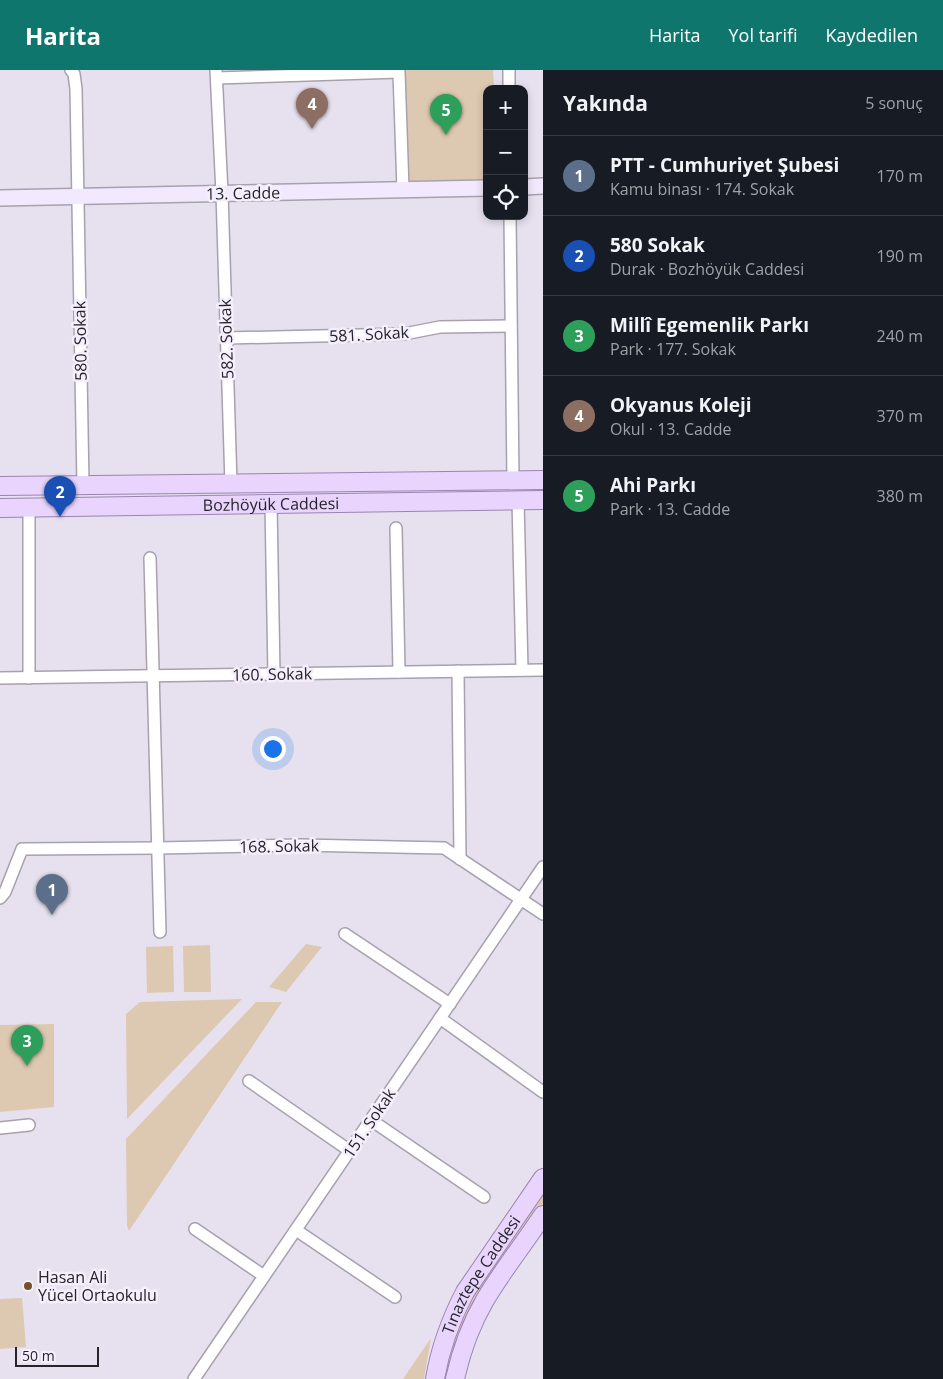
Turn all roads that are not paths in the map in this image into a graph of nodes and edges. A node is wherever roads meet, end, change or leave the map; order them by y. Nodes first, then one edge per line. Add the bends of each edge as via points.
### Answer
1 (71, 70) edge
2 (509, 70) edge
3 (383, 72) edge
4 (217, 74) edge
5 (509, 85) edge
6 (543, 186) edge
7 (528, 187) edge
8 (483, 188) edge
9 (403, 189) junction
10 (222, 193) junction
11 (77, 197) junction
12 (0, 198) edge
13 (510, 220) edge
14 (511, 326) junction
15 (226, 338) junction
16 (513, 480) junction
17 (543, 480) edge
18 (231, 484) junction
19 (83, 485) junction
20 (0, 486) edge
21 (518, 500) junction
22 (543, 500) edge
23 (271, 504) junction
24 (0, 508) edge
25 (29, 508) junction
26 (396, 528) dead end
27 (150, 558) dead end
28 (522, 670) junction
29 (543, 670) edge
30 (458, 671) junction
31 (399, 672) junction
32 (274, 674) junction
33 (153, 676) junction
34 (0, 678) edge
35 (29, 678) junction
36 (158, 848) junction
37 (460, 859) junction
38 (543, 867) edge
39 (0, 898) edge
40 (521, 899) junction
41 (543, 914) edge
42 (160, 932) dead end
43 (345, 934) dead end
44 (450, 1004) junction
45 (440, 1018) junction
46 (248, 1081) dead end
47 (543, 1092) edge
48 (371, 1120) junction
49 (29, 1125) dead end
50 (0, 1128) edge
51 (350, 1151) junction
52 (543, 1178) edge
53 (484, 1197) dead end
54 (543, 1215) edge
55 (195, 1229) dead end
56 (296, 1230) junction
57 (264, 1276) junction
58 (395, 1298) dead end
59 (194, 1379) edge
60 (435, 1379) edge
61 (455, 1379) edge

1 - 11 street, 580. Sokak via 76,89
2 - 5 street
3 - 4 street
3 - 9 street via 400,72
4 - 10 street, 582. Sokak
6 - 7 street
8 - 9 street, 13. Cadde
9 - 10 street, 13. Cadde
10 - 11 street, 13. Cadde
10 - 15 street, 582. Sokak
11 - 12 street, 13. Cadde
11 - 19 street, 580. Sokak
13 - 14 street
14 - 15 street, 581. Sokak via 440,327 404,334
14 - 16 street
15 - 18 street, 582. Sokak
16 - 17 main road, Bozhöyük Caddesi
16 - 18 main road, Bozhöyük Caddesi
18 - 19 main road, Bozhöyük Caddesi
19 - 20 main road, Bozhöyük Caddesi
21 - 22 main road, Bozhöyük Caddesi
21 - 23 main road, Bozhöyük Caddesi
21 - 28 street
23 - 25 main road, Bozhöyük Caddesi
23 - 32 street
24 - 25 main road, Bozhöyük Caddesi
25 - 35 street
26 - 31 street
27 - 33 street
28 - 29 street, 160. Sokak
28 - 30 street, 160. Sokak
30 - 31 street, 160. Sokak
30 - 37 street
31 - 32 street, 160. Sokak
32 - 33 street, 160. Sokak
33 - 35 street, 160. Sokak
33 - 36 street
34 - 35 street, 160. Sokak
36 - 37 street, 168. Sokak via 300,845 444,848
36 - 39 street, 168. Sokak via 22,848
36 - 42 street
37 - 40 street, 168. Sokak
38 - 40 street, 151. Sokak
40 - 41 street, 168. Sokak
40 - 44 street, 151. Sokak
43 - 44 street
44 - 45 street, 151. Sokak
45 - 47 street
45 - 48 street, 151. Sokak
46 - 51 street
48 - 51 street, 151. Sokak
48 - 53 street
49 - 50 street
51 - 56 street, 151. Sokak
52 - 60 main road, Tınaztepe Caddesi via 465,1292 455,1311
54 - 61 main road, Tınaztepe Caddesi via 485,1300 473,1323
55 - 57 street
56 - 57 street, 151. Sokak
56 - 58 street
57 - 59 street, 151. Sokak

